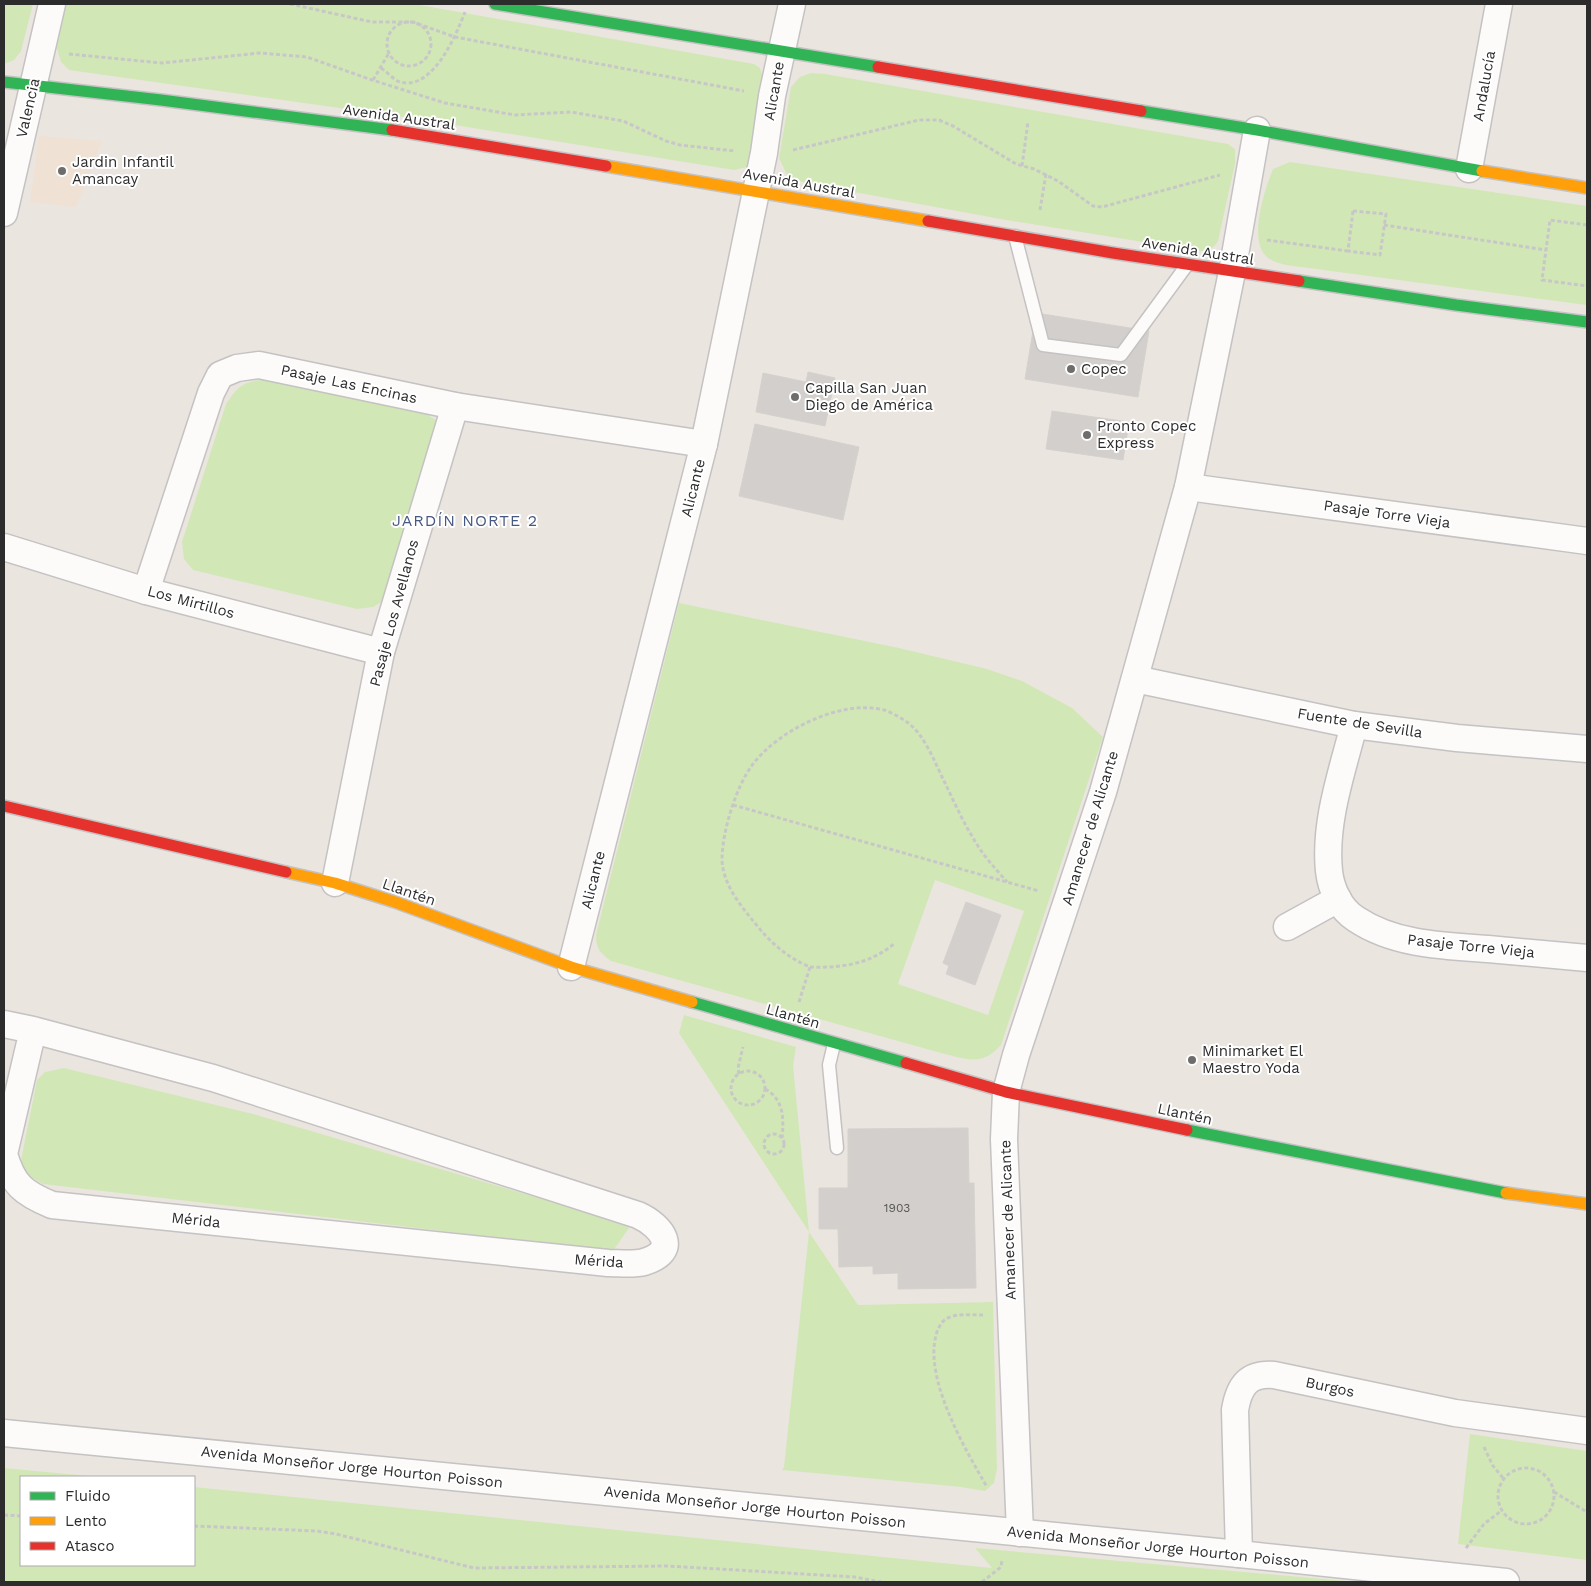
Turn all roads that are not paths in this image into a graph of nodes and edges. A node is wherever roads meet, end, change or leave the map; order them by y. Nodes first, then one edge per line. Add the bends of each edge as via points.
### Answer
1 (52, 4) edge
2 (495, 4) edge
3 (792, 4) edge
4 (1499, 4) edge
5 (782, 50) junction
6 (4, 82) edge
7 (32, 84) junction
8 (1256, 130) junction
9 (1469, 169) junction
10 (1587, 188) edge
11 (757, 191) junction
12 (4, 213) edge
13 (1015, 236) junction
14 (1187, 265) junction
15 (1232, 272) junction
16 (1587, 322) edge
17 (455, 406) junction
18 (704, 444) junction
19 (1188, 486) junction
20 (1587, 541) edge
21 (4, 547) edge
22 (146, 591) junction
23 (380, 652) junction
24 (1135, 679) junction
25 (1354, 725) junction
26 (1587, 749) edge
27 (4, 806) edge
28 (335, 883) junction
29 (1338, 900) junction
30 (1287, 928) dead end
31 (1587, 958) edge
32 (571, 967) junction
33 (4, 1024) edge
34 (33, 1030) junction
35 (834, 1044) junction
36 (1006, 1092) junction
37 (837, 1148) dead end
38 (1587, 1204) edge
39 (1587, 1431) edge
40 (4, 1433) edge
41 (1020, 1534) junction
42 (1239, 1554) junction
43 (1506, 1582) edge

1 - 7 street, Valencia
2 - 5 main road
3 - 5 street, Alicante
4 - 9 street, Andalucía
5 - 8 main road
5 - 11 street, Alicante
6 - 7 main road, Avenida Austral
7 - 11 main road, Avenida Austral via 406,132
7 - 12 street, Valencia
8 - 9 main road
8 - 15 street, Amanecer de Alicante
9 - 10 main road
11 - 13 main road, Avenida Austral
11 - 18 street, Alicante
13 - 14 main road, Avenida Austral
13 - 14 lane via 1043,345 1121,355
14 - 15 main road, Avenida Austral
15 - 16 main road, Avenida Austral
15 - 19 street, Amanecer de Alicante
17 - 18 street, Pasaje Las Encinas
17 - 22 street, Pasaje Las Encinas via 259,365 237,368 220,375 211,393
17 - 23 street, Pasaje Los Avellanos
18 - 32 street, Alicante
19 - 20 street, Pasaje Torre Vieja
19 - 24 street, Amanecer de Alicante
21 - 22 street, Los Mirtillos
22 - 23 street, Los Mirtillos
23 - 28 street, Pasaje Los Avellanos
24 - 25 street, Fuente de Sevilla
24 - 36 street, Amanecer de Alicante via 1103,792
25 - 26 street, Fuente de Sevilla
25 - 29 street, Pasaje Torre Vieja via 1329,834 1330,873
27 - 28 main road, Llantén
28 - 32 main road, Llantén
29 - 30 street
29 - 31 street, Pasaje Torre Vieja via 1356,919 1390,936 1411,941
32 - 35 main road, Llantén
33 - 34 street, Mérida
34 - 34 street, Mérida via 4,1154 15,1181 30,1196 52,1206 608,1263 642,1263 664,1249 659,1229 638,1214 213,1078
35 - 36 main road, Llantén
35 - 37 lane via 829,1065
36 - 38 main road, Llantén via 1394,1172 1509,1194
36 - 41 street, Amanecer de Alicante via 1004,1139
39 - 42 street, Burgos via 1455,1413 1274,1375 1257,1376 1242,1385 1235,1410
40 - 41 street, Avenida Monseñor Jorge Hourton Poisson
41 - 42 street, Avenida Monseñor Jorge Hourton Poisson
42 - 43 street, Avenida Monseñor Jorge Hourton Poisson

